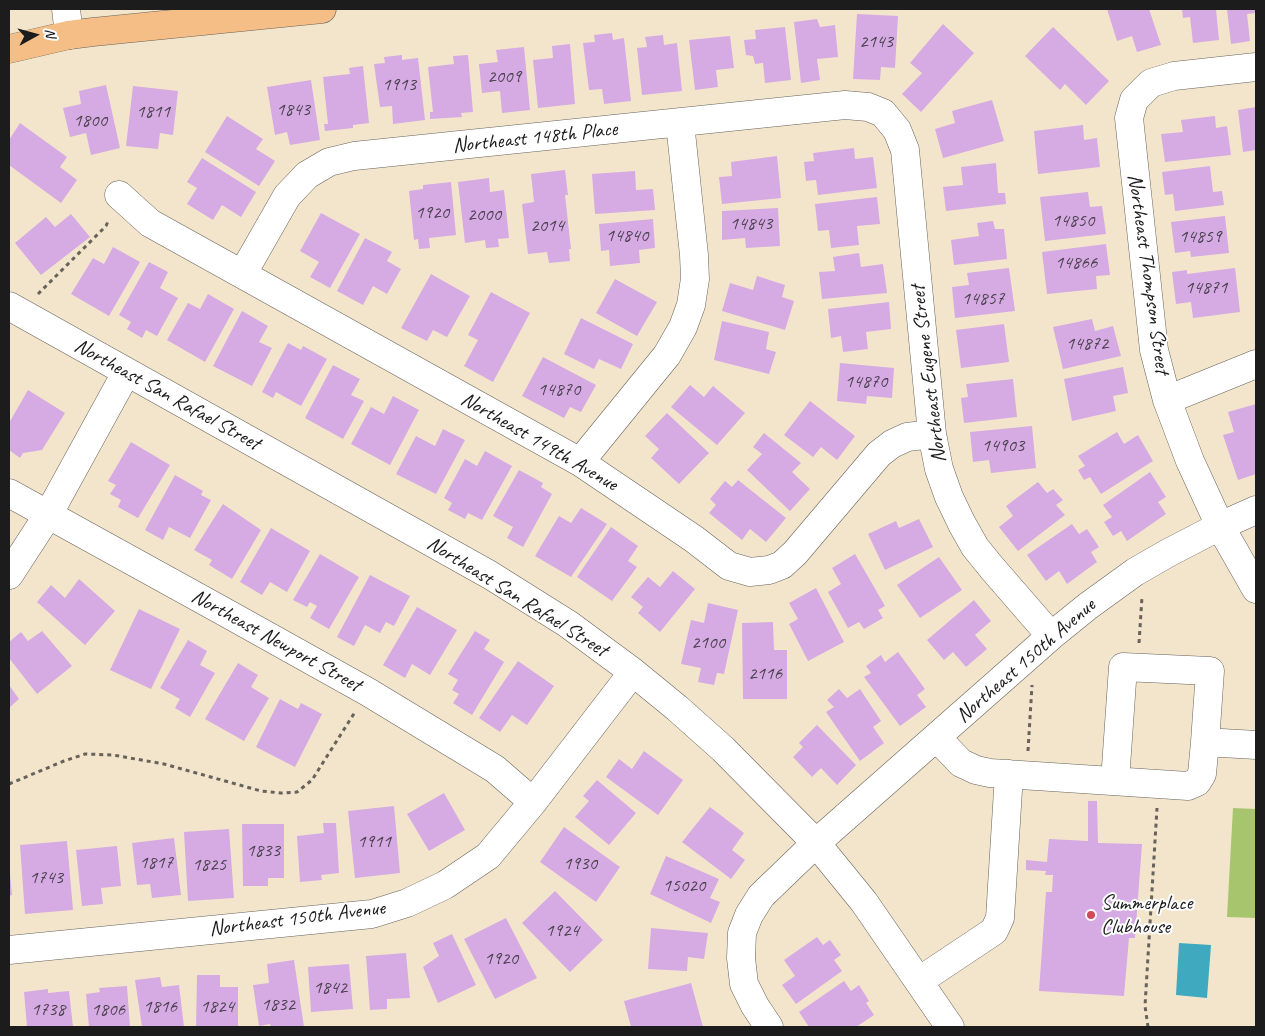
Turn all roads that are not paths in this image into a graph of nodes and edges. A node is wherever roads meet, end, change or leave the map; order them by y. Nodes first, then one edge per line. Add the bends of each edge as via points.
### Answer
1 (66, 9) edge
2 (321, 9) edge
3 (70, 35) junction
4 (9, 48) edge
5 (1256, 67) edge
6 (883, 114) joint
7 (680, 123) junction
8 (119, 195) road end
9 (242, 274) junction
10 (14, 309) edge
11 (1256, 364) edge
12 (126, 373) junction
13 (1167, 400) junction
14 (932, 434) junction
15 (580, 462) junction
16 (9, 493) edge
17 (1256, 510) edge
18 (48, 515) junction
19 (1220, 526) junction
20 (9, 575) edge
21 (1256, 589) edge
22 (1051, 636) junction
23 (633, 672) junction
24 (937, 738) junction
25 (1205, 742) junction
26 (1256, 745) edge
27 (1018, 775) junction
28 (1115, 781) junction
29 (533, 802) junction
30 (816, 842) junction
31 (9, 950) edge
32 (919, 981) junction
33 (769, 1027) edge
34 (950, 1027) edge

1 - 3 street
2 - 3 main road
3 - 4 main road
5 - 13 street, Northeast Thompson Street via 1174,76 1152,83 1134,100 1128,118 1154,350
6 - 7 street, Northeast 148th Place via 868,107 845,105
6 - 14 street, Northeast Eugene Street via 897,130 905,150
7 - 9 street, Northeast 148th Place via 354,156 329,162 307,175 287,196
7 - 15 street via 694,255 691,305 667,355
8 - 9 street, Northeast 149th Avenue via 150,223
9 - 15 street, Northeast 149th Avenue
10 - 12 street, Northeast San Rafael Street
11 - 13 street
12 - 18 street
12 - 23 street, Northeast San Rafael Street via 490,575 568,624
13 - 19 street, Northeast Thompson Street
14 - 15 street, Northeast 149th Avenue via 892,444 879,454 796,553 782,565 750,572 729,566
14 - 22 street, Northeast Eugene Street via 948,497 975,547
16 - 18 street, Northeast Newport Street
17 - 19 street, Northeast 150th Avenue
18 - 20 street
18 - 29 street, Northeast Newport Street via 368,692 495,769
19 - 21 street, Northeast Thompson Street
19 - 22 street, Northeast 150th Avenue via 1135,572
22 - 24 street, Northeast 150th Avenue
23 - 29 street, Northeast 150th Avenue
23 - 30 street, Northeast San Rafael Street via 723,749
24 - 27 street via 961,763 976,770
24 - 30 street, Northeast 150th Avenue
25 - 26 street
25 - 28 street via 1202,774 1197,782 1188,786
25 - 28 street via 1210,672 1123,668
27 - 28 street
27 - 32 street via 1000,918 994,931
29 - 31 street, Northeast 150th Avenue via 488,856 446,885 407,903 372,914
30 - 32 street, Northeast San Rafael Street via 864,902
30 - 33 street, Northeast 150th Avenue via 761,896 742,933 744,984
32 - 34 street, Northeast San Rafael Street

